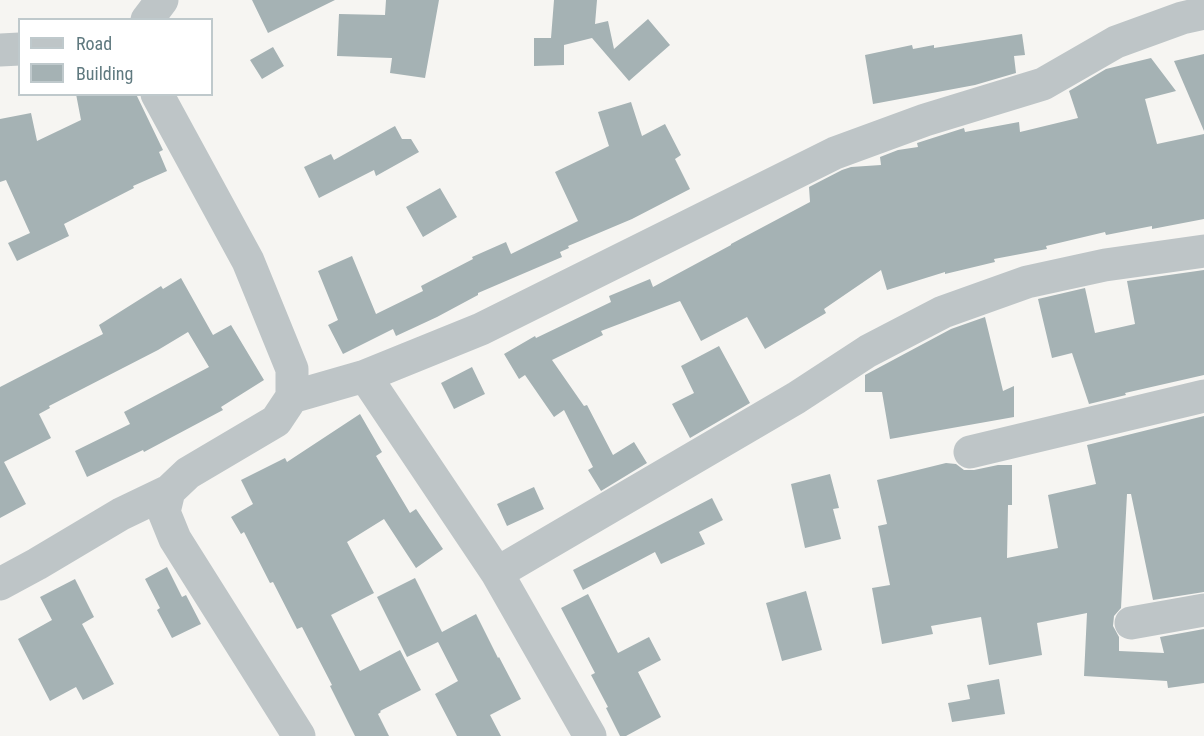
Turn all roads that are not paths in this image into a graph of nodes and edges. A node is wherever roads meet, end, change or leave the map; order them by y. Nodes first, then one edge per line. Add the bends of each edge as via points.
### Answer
1 (162, 0) edge
2 (1204, 13) edge
3 (148, 18) edge
4 (18, 49) edge
5 (0, 50) edge
6 (158, 96) edge
7 (1204, 251) edge
8 (365, 376) junction
9 (1204, 396) edge
10 (292, 397) junction
11 (970, 452) dead end
12 (169, 491) junction
13 (497, 573) junction
14 (0, 584) edge
15 (1204, 610) edge
16 (1131, 623) dead end
17 (299, 736) edge
18 (590, 736) edge

1 - 3 street
2 - 8 street via 1116,42 1043,84 835,153 481,329
4 - 5 street
6 - 10 street via 248,261 292,369
7 - 13 street via 1105,265 1027,282 943,312 868,351 796,398
8 - 10 street
8 - 13 street
9 - 11 street
10 - 12 street via 276,421 188,473
12 - 14 street
12 - 17 street via 164,512 176,539
13 - 18 street
15 - 16 street

